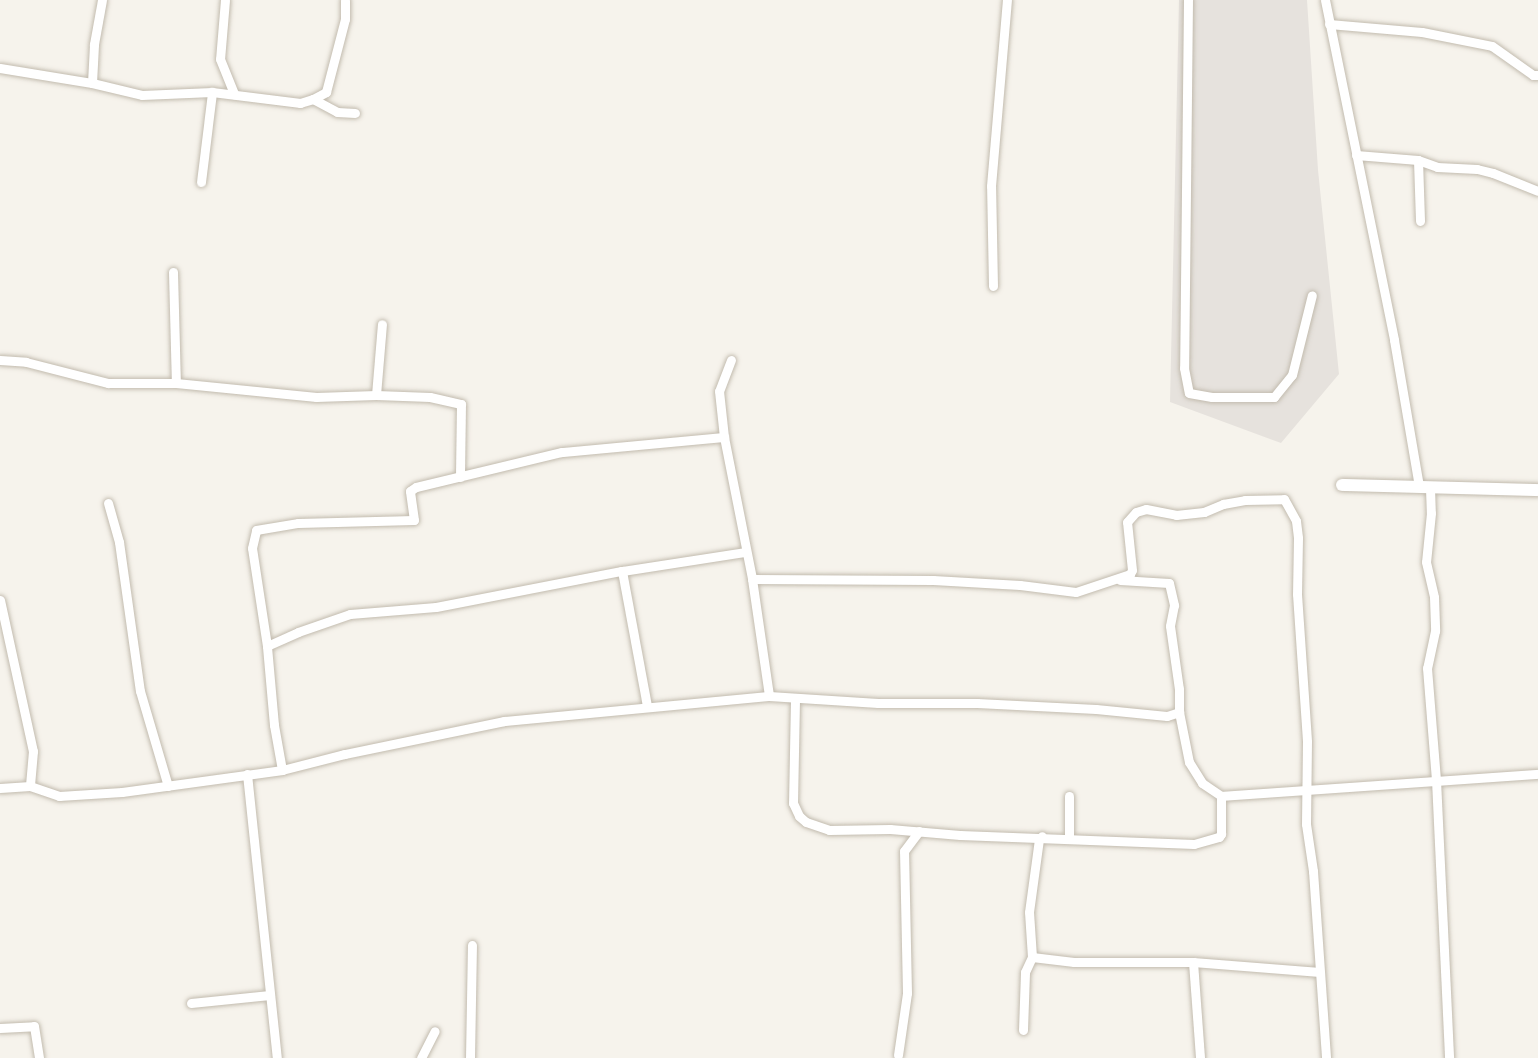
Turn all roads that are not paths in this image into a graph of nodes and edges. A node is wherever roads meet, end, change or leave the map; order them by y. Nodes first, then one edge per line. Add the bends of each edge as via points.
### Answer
1 (102, 0) edge
2 (225, 0) edge
3 (345, 0) edge
4 (1006, 0) edge
5 (1188, 0) edge
6 (1325, 0) edge
7 (1329, 24) junction
8 (0, 68) edge
9 (1538, 75) edge
10 (92, 83) junction
11 (212, 92) junction
12 (234, 94) junction
13 (314, 99) junction
14 (355, 113) dead end
15 (1356, 156) junction
16 (1418, 160) junction
17 (201, 182) dead end
18 (1538, 191) edge
19 (1420, 221) dead end
20 (173, 272) dead end
21 (993, 286) dead end
22 (1312, 295) dead end
23 (382, 324) dead end
24 (0, 360) edge
25 (731, 360) dead end
26 (177, 383) junction
27 (376, 395) junction
28 (724, 437) junction
29 (460, 477) junction
30 (1342, 484) dead end
31 (1425, 487) junction
32 (1538, 490) edge
33 (108, 503) dead end
34 (745, 552) junction
35 (622, 571) junction
36 (752, 579) junction
37 (1120, 580) junction
38 (0, 600) edge
39 (267, 646) junction
40 (769, 696) junction
41 (795, 700) junction
42 (647, 706) junction
43 (1179, 712) junction
44 (282, 770) junction
45 (247, 774) junction
46 (1538, 774) edge
47 (1436, 780) junction
48 (30, 786) junction
49 (168, 786) junction
50 (0, 788) edge
51 (1307, 790) junction
52 (1069, 796) dead end
53 (1221, 796) junction
54 (920, 831) junction
55 (1042, 836) junction
56 (1069, 838) junction
57 (472, 945) dead end
58 (1032, 957) junction
59 (1193, 962) junction
60 (1320, 972) junction
61 (270, 995) junction
62 (191, 1003) dead end
63 (0, 1028) edge
64 (1023, 1030) dead end
65 (435, 1031) dead end
66 (898, 1055) dead end
67 (39, 1058) edge
68 (277, 1058) edge
69 (421, 1058) edge
70 (470, 1058) edge
71 (1200, 1058) edge
72 (1326, 1058) edge
73 (1449, 1058) edge

1 - 10 street
2 - 12 street via 220,59
3 - 13 street via 345,20 326,92
4 - 21 street via 991,186
5 - 22 street via 1184,368 1189,393 1274,397 1292,375
6 - 7 street
7 - 9 street via 1422,32 1492,46
7 - 15 street
8 - 10 street
10 - 11 street via 142,94
11 - 12 street
11 - 17 street
12 - 13 street via 300,103
13 - 14 street via 337,112
15 - 16 street
15 - 31 street
16 - 18 street via 1437,167 1493,173
16 - 19 street
20 - 26 street
23 - 27 street
24 - 26 street via 26,362 108,383
25 - 28 street via 719,391
26 - 27 street via 316,397
27 - 29 street via 430,397 461,404
28 - 29 street via 562,452
28 - 34 street
29 - 39 street via 412,489 414,520 297,523 256,530 252,548
30 - 31 street
31 - 32 street
31 - 47 street via 1431,513 1426,562 1434,597 1435,631 1427,668
33 - 49 street via 119,542 140,691
34 - 35 street
34 - 36 street
35 - 39 street via 436,607 350,614
35 - 42 street
36 - 37 street via 933,580 1076,592
36 - 40 street
37 - 43 street via 1169,583 1174,605 1170,626
37 - 51 street via 1132,570 1127,522 1136,512 1146,509 1176,515 1204,512 1234,502 1284,499 1296,521 1298,538
38 - 48 street via 33,751
39 - 44 street
40 - 41 street
40 - 42 street
41 - 43 street via 977,703 1167,716
41 - 54 street via 794,803 799,816 829,830
42 - 44 street via 504,721
43 - 53 street via 1194,774
44 - 45 street
45 - 49 street
45 - 61 street
46 - 47 street
47 - 51 street
47 - 73 street
48 - 49 street via 59,796
48 - 50 street
51 - 53 street
51 - 60 street via 1306,824
52 - 56 street
53 - 56 street via 1221,834 1194,844
54 - 55 street
54 - 66 street via 904,851 907,993
55 - 56 street
55 - 58 street via 1029,912
57 - 70 street
58 - 59 street via 1074,962
58 - 64 street via 1025,972
59 - 60 street
59 - 71 street
60 - 72 street
61 - 62 street
61 - 68 street
63 - 67 street via 34,1026
65 - 69 street

